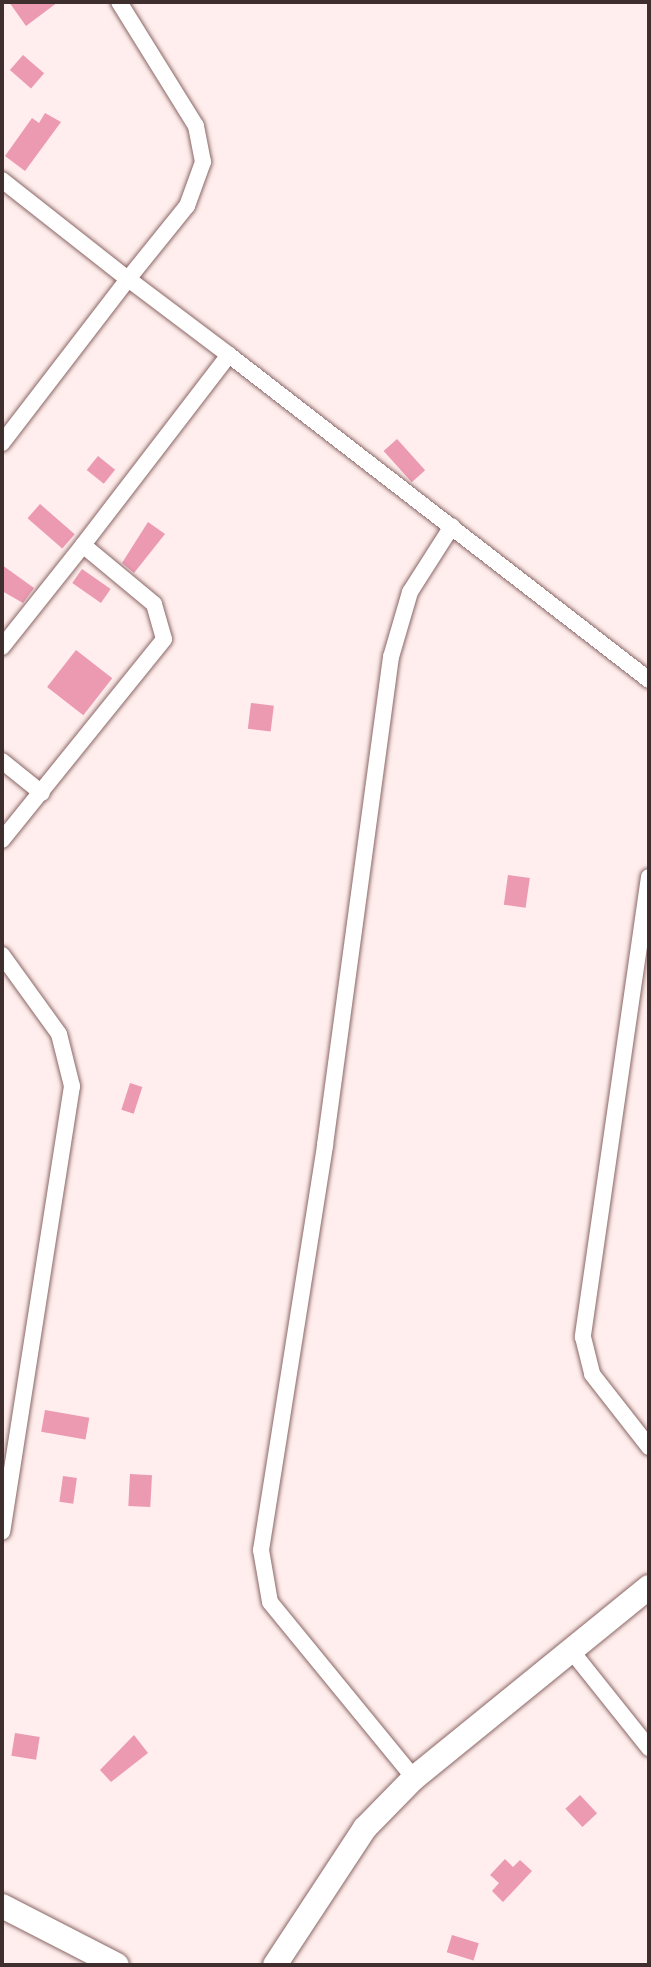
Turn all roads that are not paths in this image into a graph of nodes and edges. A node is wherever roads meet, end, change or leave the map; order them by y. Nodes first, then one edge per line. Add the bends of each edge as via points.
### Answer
1 (119, 2) edge
2 (2, 180) edge
3 (128, 279) junction
4 (229, 355) junction
5 (2, 443) edge
6 (452, 526) junction
7 (83, 545) junction
8 (2, 647) edge
9 (649, 680) edge
10 (2, 761) edge
11 (42, 793) junction
12 (2, 840) edge
13 (649, 877) edge
14 (2, 955) edge
15 (8, 1447) edge
16 (649, 1447) edge
17 (2, 1532) edge
18 (649, 1587) edge
19 (570, 1649) junction
20 (649, 1748) edge
21 (414, 1778) junction
22 (2, 1906) edge
23 (117, 1965) edge
24 (275, 1965) edge

1 - 3 street via 196,126 203,162 187,206
2 - 3 street
3 - 4 street
3 - 5 street
4 - 6 street
4 - 7 street
6 - 9 street
6 - 21 street via 410,592 391,657 325,1145 261,1550 270,1602
7 - 8 street
7 - 11 street via 154,604 164,639
10 - 11 street
11 - 12 street
13 - 16 street via 583,1337 592,1374
14 - 15 street via 59,1034 72,1086
15 - 17 street
18 - 19 street
19 - 20 street
19 - 21 street
21 - 24 street via 332,1871
22 - 23 street

